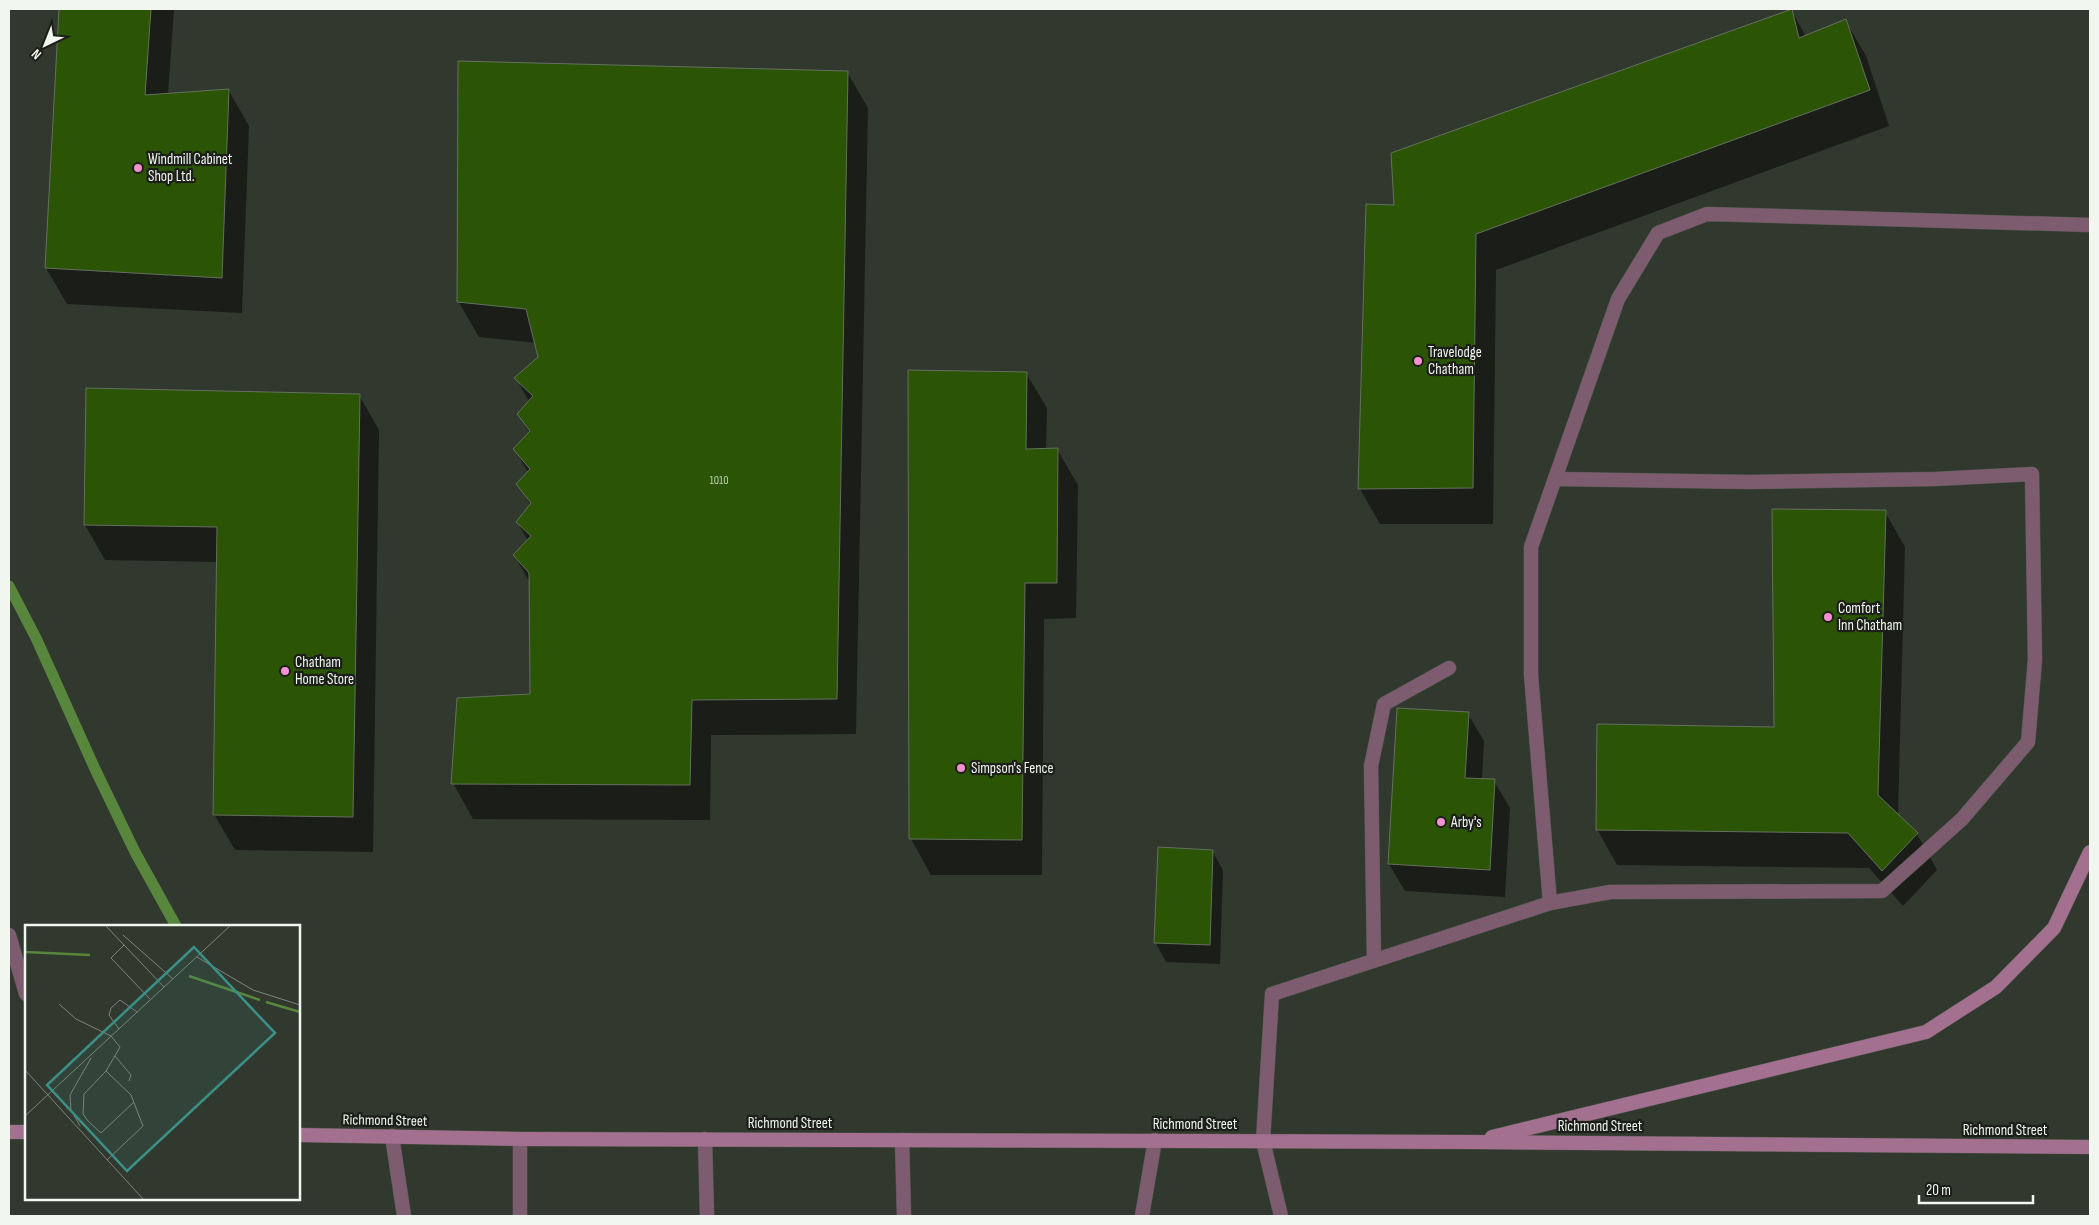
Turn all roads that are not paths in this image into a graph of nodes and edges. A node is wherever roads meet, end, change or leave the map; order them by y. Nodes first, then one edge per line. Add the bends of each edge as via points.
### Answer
1 (2090, 225) edge
2 (1555, 479) junction
3 (1449, 668) dead end
4 (2090, 852) edge
5 (1550, 903) junction
6 (9, 935) edge
7 (1374, 960) junction
8 (25, 991) edge
9 (9, 1132) edge
10 (25, 1132) edge
11 (300, 1135) edge
12 (392, 1136) junction
13 (520, 1139) junction
14 (706, 1140) junction
15 (902, 1140) junction
16 (1155, 1140) junction
17 (1263, 1141) junction
18 (1471, 1142) junction
19 (2090, 1147) edge
20 (404, 1216) edge
21 (520, 1216) edge
22 (707, 1216) edge
23 (904, 1216) edge
24 (1142, 1216) edge
25 (1281, 1216) edge

1 - 2 street via 1707,214 1658,233 1618,298
2 - 5 street via 1531,547 1531,675
2 - 5 street via 1750,482 2032,474 2035,660 2028,742 1962,819 1882,891 1610,892
3 - 7 street via 1384,704 1371,766
4 - 18 main road via 2054,928 1996,987 1926,1032
5 - 7 street
6 - 8 street
7 - 17 street via 1272,994
9 - 10 main road
11 - 12 main road, Richmond Street
12 - 13 main road, Richmond Street
12 - 20 street
13 - 14 main road, Richmond Street
13 - 21 street
14 - 15 main road, Richmond Street
14 - 22 street
15 - 16 main road, Richmond Street
15 - 23 street
16 - 17 main road, Richmond Street
16 - 24 street
17 - 18 main road, Richmond Street
17 - 25 street
18 - 19 main road, Richmond Street

